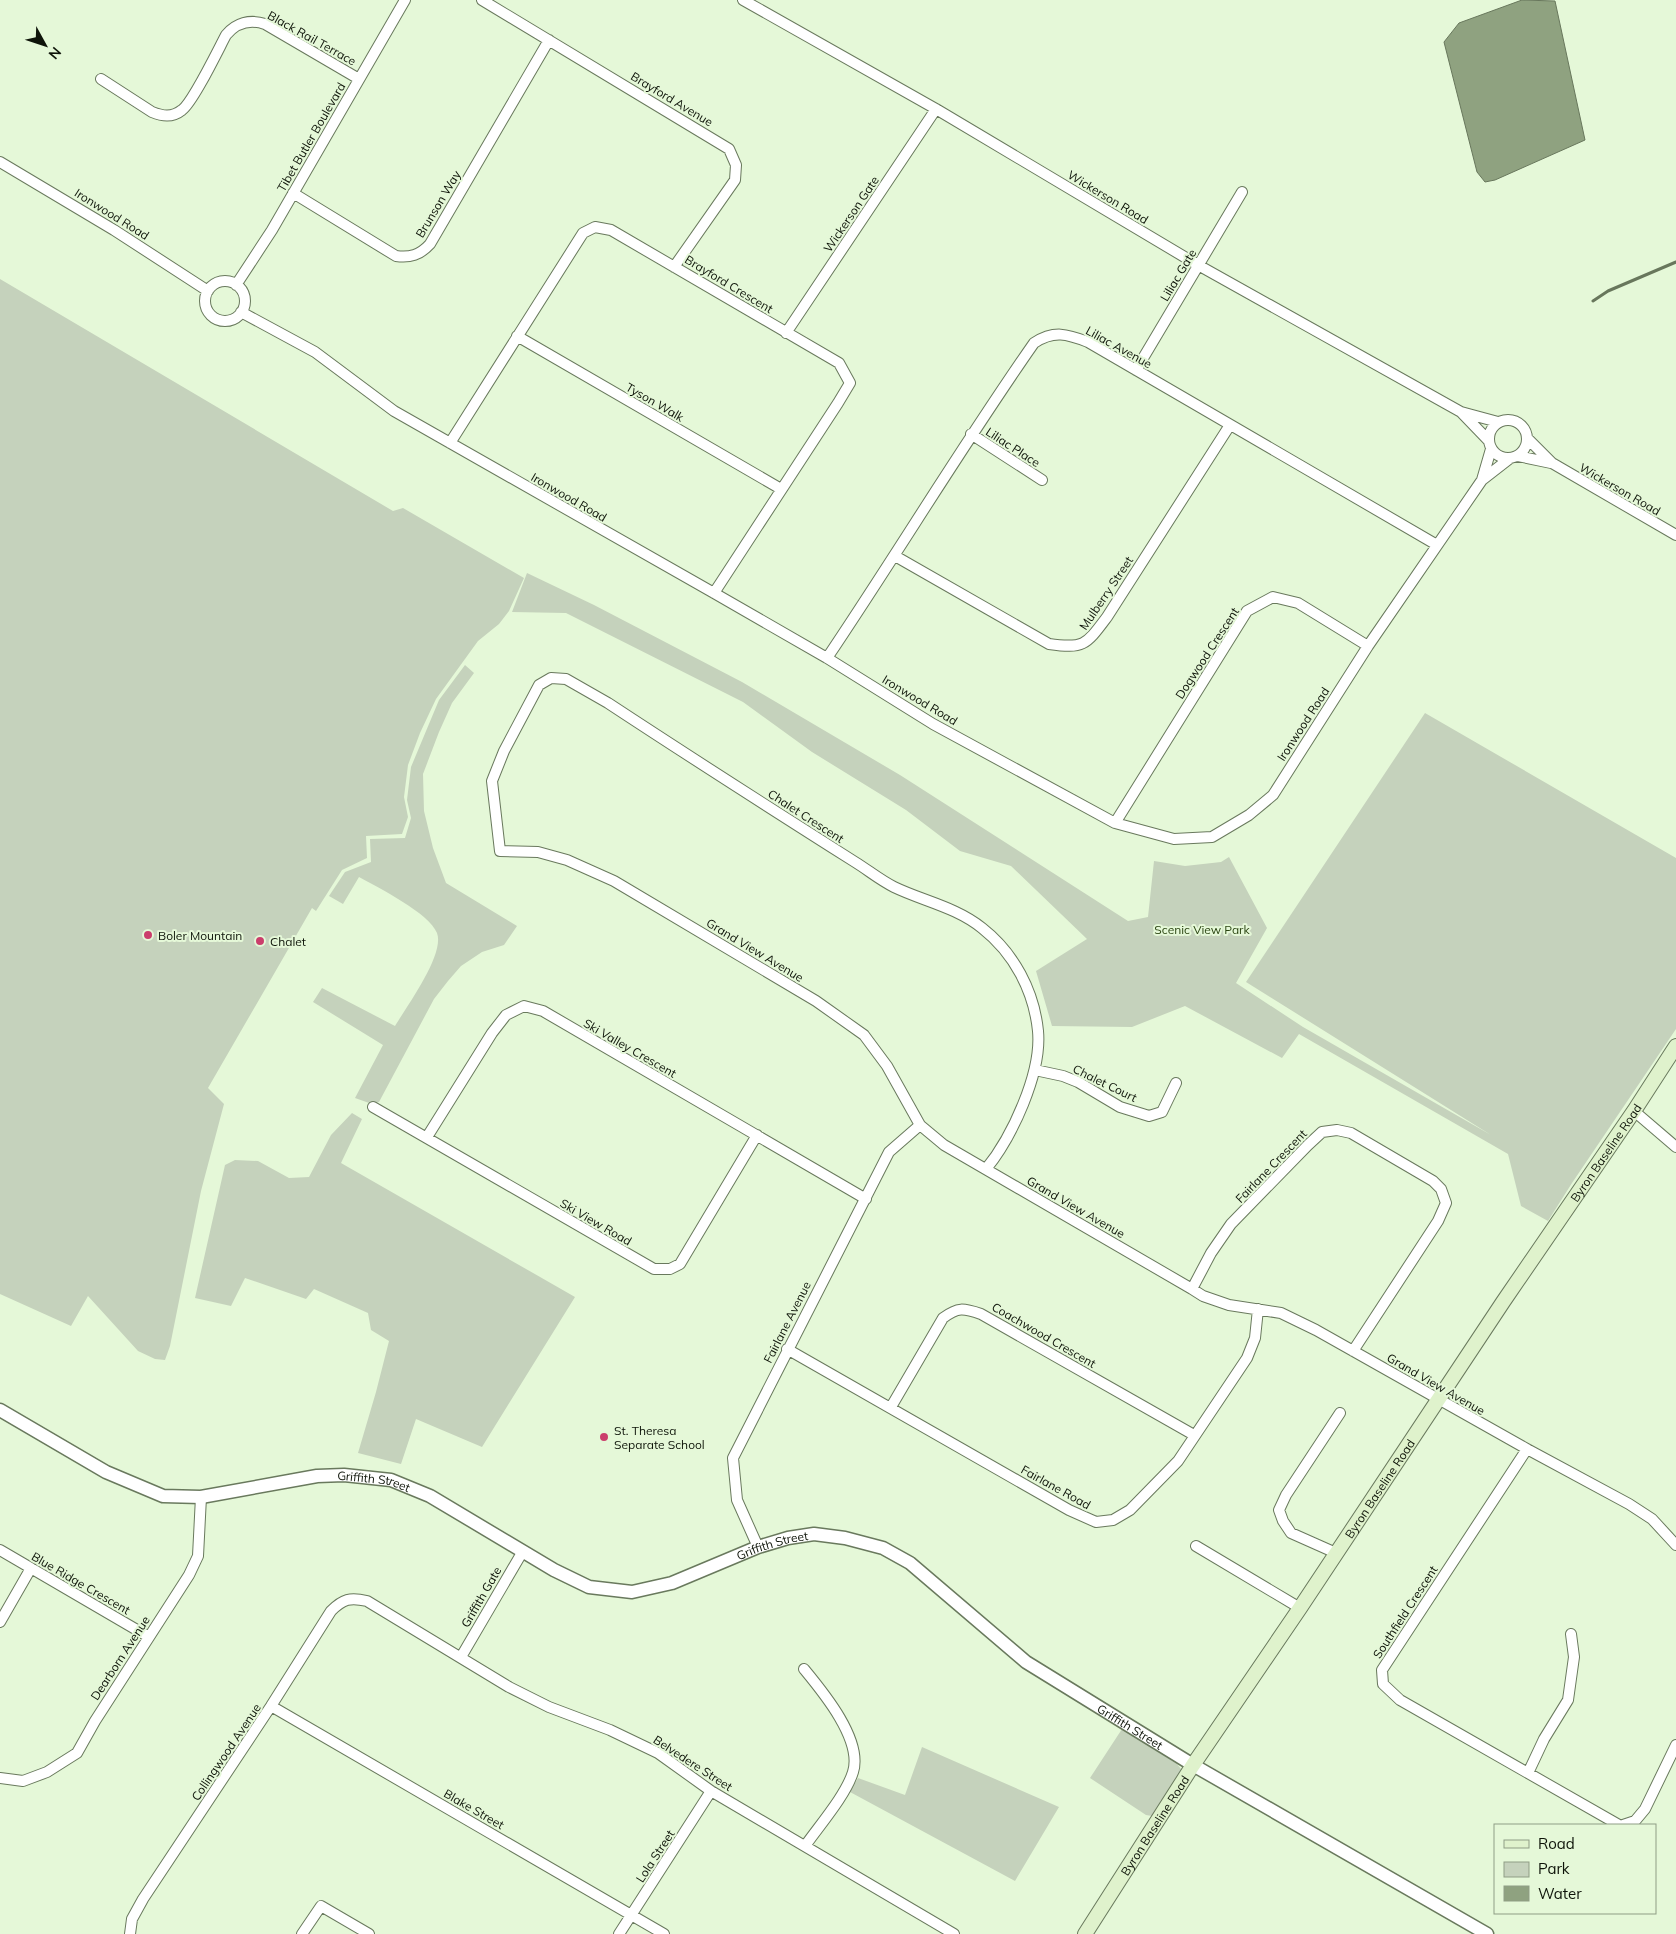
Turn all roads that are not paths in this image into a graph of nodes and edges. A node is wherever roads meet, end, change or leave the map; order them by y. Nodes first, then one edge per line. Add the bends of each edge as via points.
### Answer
1 (405, 0) edge
2 (482, 0) edge
3 (743, 0) edge
4 (549, 40) junction
5 (101, 79) dead end
6 (359, 80) junction
7 (936, 109) junction
8 (0, 162) edge
9 (1242, 192) dead end
10 (293, 193) junction
11 (1198, 265) junction
12 (674, 267) junction
13 (236, 285) junction
14 (208, 290) junction
15 (241, 312) junction
16 (786, 333) junction
17 (517, 336) junction
18 (1136, 370) junction
19 (1461, 412) junction
20 (1498, 422) junction
21 (1230, 425) junction
22 (971, 434) junction
23 (1528, 438) junction
24 (450, 443) junction
25 (1490, 445) junction
26 (1513, 458) junction
27 (1552, 463) junction
28 (1042, 480) dead end
29 (1482, 480) junction
30 (781, 489) junction
31 (1676, 536) edge
32 (1437, 545) junction
33 (895, 556) junction
34 (714, 593) junction
35 (1368, 646) junction
36 (827, 658) junction
37 (1115, 823) junction
38 (500, 851) joint
39 (1676, 1046) edge
40 (1035, 1070) junction
41 (1176, 1083) dead end
42 (372, 1107) dead end
43 (1634, 1111) junction
44 (920, 1125) junction
45 (757, 1136) junction
46 (426, 1137) junction
47 (1676, 1147) edge
48 (986, 1169) junction
49 (866, 1199) junction
50 (1192, 1288) junction
51 (1258, 1310) junction
52 (788, 1349) junction
53 (1353, 1350) junction
54 (1438, 1400) junction
55 (891, 1407) junction
56 (0, 1410) edge
57 (1340, 1413) dead end
58 (1194, 1435) junction
59 (1526, 1450) junction
60 (201, 1497) junction
61 (1196, 1546) dead end
62 (1676, 1546) edge
63 (758, 1547) junction
64 (0, 1550) edge
65 (522, 1551) junction
66 (1336, 1553) junction
67 (31, 1568) junction
68 (358, 1599) joint
69 (1300, 1608) junction
70 (0, 1622) edge
71 (1571, 1634) dead end
72 (149, 1637) junction
73 (461, 1656) junction
74 (804, 1669) dead end
75 (272, 1706) junction
76 (1676, 1745) edge
77 (1193, 1765) junction
78 (1528, 1773) junction
79 (0, 1778) edge
80 (711, 1791) junction
81 (1619, 1824) edge
82 (1624, 1824) edge
83 (805, 1846) junction
84 (632, 1914) junction
85 (1089, 1933) edge
86 (130, 1934) edge
87 (302, 1934) edge
88 (369, 1934) edge
89 (618, 1934) edge
90 (664, 1934) edge
91 (954, 1934) edge
92 (1487, 1934) edge

1 - 6 street, Tibet Butler Boulevard
2 - 4 street, Brayford Avenue
3 - 7 street, Wickerson Road
4 - 10 street, Brunson Way via 430,244 415,256 396,256
4 - 12 street, Brayford Avenue via 729,149 736,165 735,180
5 - 6 street, Black Rail Terrace via 152,112 175,114 188,104 226,35 235,26 253,22 265,24
6 - 10 street, Tibet Butler Boulevard
7 - 11 street, Wickerson Road
7 - 16 street, Wickerson Gate
8 - 14 street, Ironwood Road
9 - 11 street, Liliac Gate
10 - 13 street, Tibet Butler Boulevard
11 - 18 street, Liliac Gate
11 - 19 street, Wickerson Road
12 - 16 street, Brayford Crescent
12 - 17 street, Brayford Crescent via 611,230 595,227 583,233
13 - 14 street via 224,281
13 - 15 street via 244,299
14 - 15 street via 206,310 213,318 228,321
15 - 24 street, Ironwood Road via 315,352 394,411
16 - 30 street, Brayford Crescent via 839,363 850,383
17 - 24 street, Brayford Crescent
17 - 30 street, Tyson Walk
18 - 21 street, Liliac Avenue
18 - 22 street, Liliac Avenue via 1070,335 1044,337 1034,343
19 - 20 street, Wickerson Road
19 - 25 street, Wickerson Road
20 - 23 street via 1517,422 1525,429
20 - 25 street via 1491,430
21 - 32 street, Liliac Avenue
21 - 33 street, Mulberry Street via 1089,641 1070,647 1049,644
22 - 28 street, Liliac Place
22 - 33 street, Liliac Avenue
23 - 26 street via 1526,447
23 - 27 street, Wickerson Road
24 - 34 street, Ironwood Road
25 - 26 street via 1498,457
25 - 29 street, Ironwood Road
26 - 27 street, Wickerson Road
26 - 29 street, Ironwood Road
27 - 31 street, Wickerson Road
29 - 32 street, Ironwood Road
30 - 34 street, Brayford Crescent
32 - 35 street, Ironwood Road
33 - 36 street, Liliac Avenue
34 - 36 street, Ironwood Road
35 - 37 street, Ironwood Road via 1273,795 1249,815 1212,837 1174,839
35 - 37 street, Dogwood Crescent via 1298,603 1273,597 1247,612
36 - 37 street, Ironwood Road via 933,724
38 - 40 street, Chalet Crescent via 492,781 539,685 551,678 566,679 893,886 962,914 982,928 1008,953 1031,996 1038,1032
38 - 44 street, Grand View Avenue via 538,852 567,860 614,881 816,1001 864,1034 887,1066
39 - 43 main road, Byron Baseline Road
40 - 41 street, Chalet Court via 1078,1082 1120,1107 1149,1116 1162,1112
40 - 48 street, Chalet Crescent via 1020,1111
42 - 46 street, Ski View Road
43 - 47 street
43 - 54 main road, Byron Baseline Road
44 - 48 street, Grand View Avenue via 944,1145
44 - 49 street, Fairlane Avenue via 889,1152
45 - 46 street, Ski Valley Crescent via 543,1012 524,1006 506,1015 492,1033
45 - 46 street, Ski View Road via 680,1264 670,1269 654,1270
45 - 49 street, Ski Valley Crescent
48 - 50 street, Grand View Avenue
49 - 52 street, Fairlane Avenue
50 - 51 street, Grand View Avenue via 1203,1296 1229,1305
50 - 53 street, Fairlane Crescent via 1231,1224 1308,1145 1322,1132 1337,1130 1351,1133 1433,1181 1441,1189 1446,1203 1438,1221
51 - 53 street, Grand View Avenue via 1281,1312
51 - 58 street, Fairlane Road via 1255,1338 1247,1358
52 - 55 street, Fairlane Road
52 - 63 street, Fairlane Avenue via 733,1458 737,1500
53 - 54 street, Grand View Avenue
54 - 59 street, Grand View Avenue
54 - 66 main road, Byron Baseline Road
55 - 58 street, Fairlane Road via 1069,1510 1096,1522 1112,1520 1130,1510 1178,1461
55 - 58 street, Coachwood Crescent via 943,1318 955,1310 967,1309
56 - 60 street, Griffith Street via 106,1472 163,1496
57 - 66 street via 1279,1510 1292,1533
59 - 62 street, Grand View Avenue via 1645,1514
59 - 78 street, Southfield Crescent via 1382,1670 1382,1684 1400,1700
60 - 65 street, Griffith Street via 317,1476 391,1480 430,1496
60 - 72 street, Dearborn Avenue via 198,1556
61 - 69 street
63 - 65 street, Griffith Street via 672,1583 632,1592 589,1587
63 - 77 street, Griffith Street via 814,1534 883,1548 910,1563 1026,1662
64 - 67 street, Blue Ridge Crescent
65 - 73 street, Griffith Gate
66 - 69 main road, Byron Baseline Road
67 - 70 street
67 - 72 street, Blue Ridge Crescent
68 - 73 street, Belvedere Street
68 - 75 street, Collingwood Avenue via 342,1601 331,1611
69 - 77 main road, Byron Baseline Road
71 - 78 street via 1574,1657 1568,1700
72 - 79 street, Dearborn Avenue via 77,1753 47,1772 23,1780
73 - 80 street, Belvedere Street via 509,1687 549,1707 610,1730 658,1753
74 - 83 street via 834,1707 853,1744 854,1771
75 - 84 street, Blake Street
75 - 86 street, Collingwood Avenue via 143,1900 132,1919
76 - 82 street, Southfield Crescent via 1645,1809 1635,1821
77 - 85 main road, Byron Baseline Road
77 - 92 street, Griffith Street
78 - 81 street, Southfield Crescent
80 - 83 street, Belvedere Street
80 - 84 street, Lola Street
83 - 91 street, Belvedere Street
84 - 89 street, Lola Street
84 - 90 street, Blake Street
87 - 88 street via 321,1906

